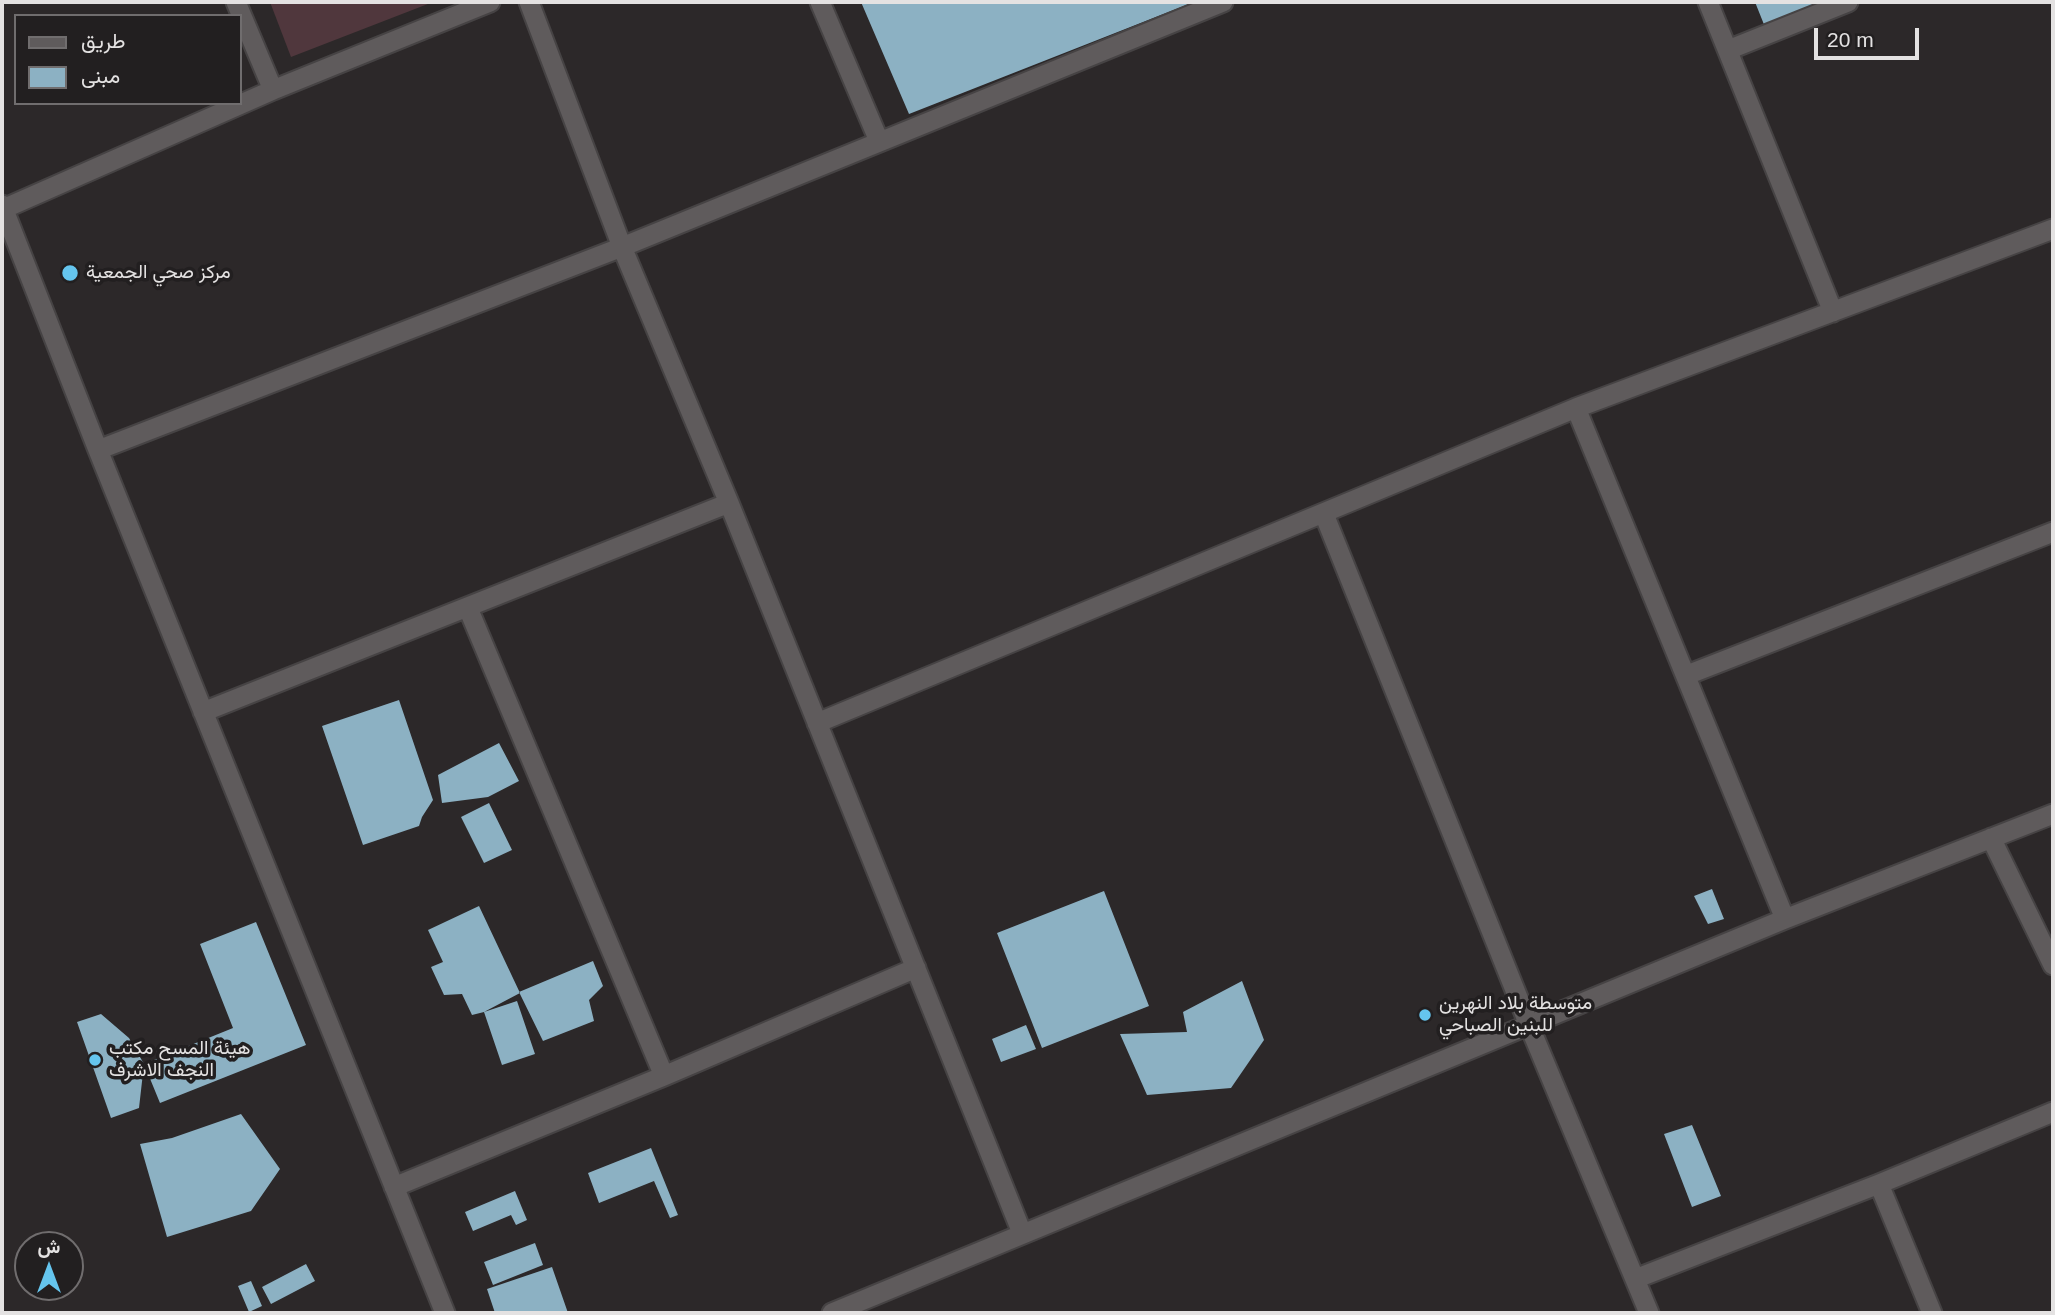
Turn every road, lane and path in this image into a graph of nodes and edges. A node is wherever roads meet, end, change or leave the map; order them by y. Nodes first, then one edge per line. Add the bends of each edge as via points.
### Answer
1 (490, 2) edge
2 (528, 2) edge
3 (820, 2) edge
4 (1223, 2) edge
5 (1708, 2) edge
6 (1849, 2) edge
7 (242, 16) edge
8 (1728, 50) junction
9 (274, 90) junction
10 (242, 104) edge
11 (239, 105) edge
12 (879, 141) junction
13 (2, 207) edge
14 (2053, 229) edge
15 (622, 247) junction
16 (1833, 312) junction
17 (1576, 408) junction
18 (97, 450) junction
19 (729, 503) junction
20 (1324, 514) junction
21 (2053, 532) edge
22 (468, 608) junction
23 (1687, 674) junction
24 (203, 712) junction
25 (817, 723) junction
26 (2053, 814) edge
27 (1991, 838) junction
28 (1785, 919) junction
29 (2053, 965) edge
30 (916, 968) junction
31 (1529, 1025) junction
32 (664, 1076) junction
33 (2053, 1112) edge
34 (1878, 1184) junction
35 (394, 1187) junction
36 (1021, 1233) junction
37 (1635, 1279) junction
38 (445, 1313) edge
39 (832, 1313) edge
40 (1649, 1313) edge
41 (1932, 1313) edge

1 - 9 street
2 - 15 street
3 - 12 street
4 - 12 street
5 - 8 street
6 - 8 street
7 - 9 street
8 - 16 street
9 - 10 street
11 - 13 street
12 - 15 street
13 - 18 street
14 - 16 street
15 - 18 street
15 - 19 street
16 - 17 street
17 - 20 street
17 - 23 street
18 - 24 street
19 - 22 street
19 - 25 street
20 - 25 street
20 - 31 street
21 - 23 street
22 - 24 street
22 - 32 street
23 - 28 street
24 - 35 street
25 - 30 street
26 - 27 street
27 - 28 street
27 - 29 street
28 - 31 street
30 - 32 street
30 - 36 street
31 - 36 street
31 - 37 street
32 - 35 street
33 - 34 street
34 - 37 street
34 - 41 street
35 - 38 street
36 - 39 street
37 - 40 street

